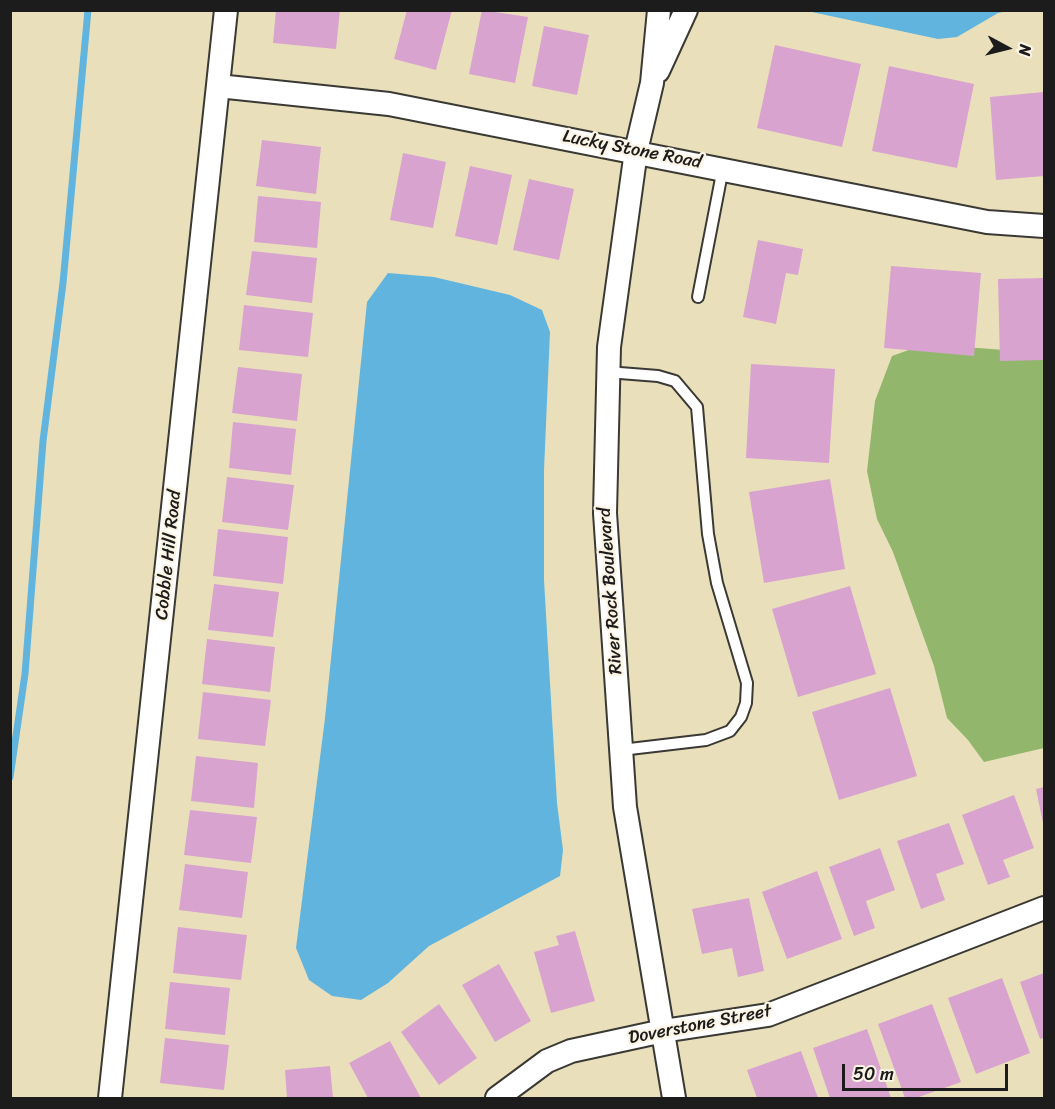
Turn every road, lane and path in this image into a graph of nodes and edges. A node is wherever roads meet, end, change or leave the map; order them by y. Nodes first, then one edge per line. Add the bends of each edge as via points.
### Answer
1 (226, 10) edge
2 (659, 10) edge
3 (686, 10) edge
4 (652, 84) junction
5 (218, 86) junction
6 (636, 151) junction
7 (723, 168) junction
8 (1044, 226) edge
9 (698, 297) dead end
10 (607, 372) junction
11 (621, 750) junction
12 (1044, 908) edge
13 (663, 1031) junction
14 (110, 1098) edge
15 (497, 1098) edge
16 (674, 1098) edge

1 - 5 street, Cobble Hill Road
2 - 4 street, River Rock Boulevard
3 - 4 street, River Rock Boulevard
4 - 6 street, River Rock Boulevard
5 - 6 street, Lucky Stone Road via 389,104
5 - 14 street, Cobble Hill Road
6 - 7 street, Lucky Stone Road
6 - 10 street, River Rock Boulevard
7 - 8 street, Lucky Stone Road via 987,222
7 - 9 lane
10 - 11 street, River Rock Boulevard via 605,513
10 - 11 lane via 675,381 697,406 708,534 717,583 747,683 741,717 730,730 706,740
11 - 13 street, River Rock Boulevard via 625,807
12 - 13 street, Doverstone Street via 768,1015
13 - 15 street, Doverstone Street via 588,1047 547,1061
13 - 16 street, River Rock Boulevard

